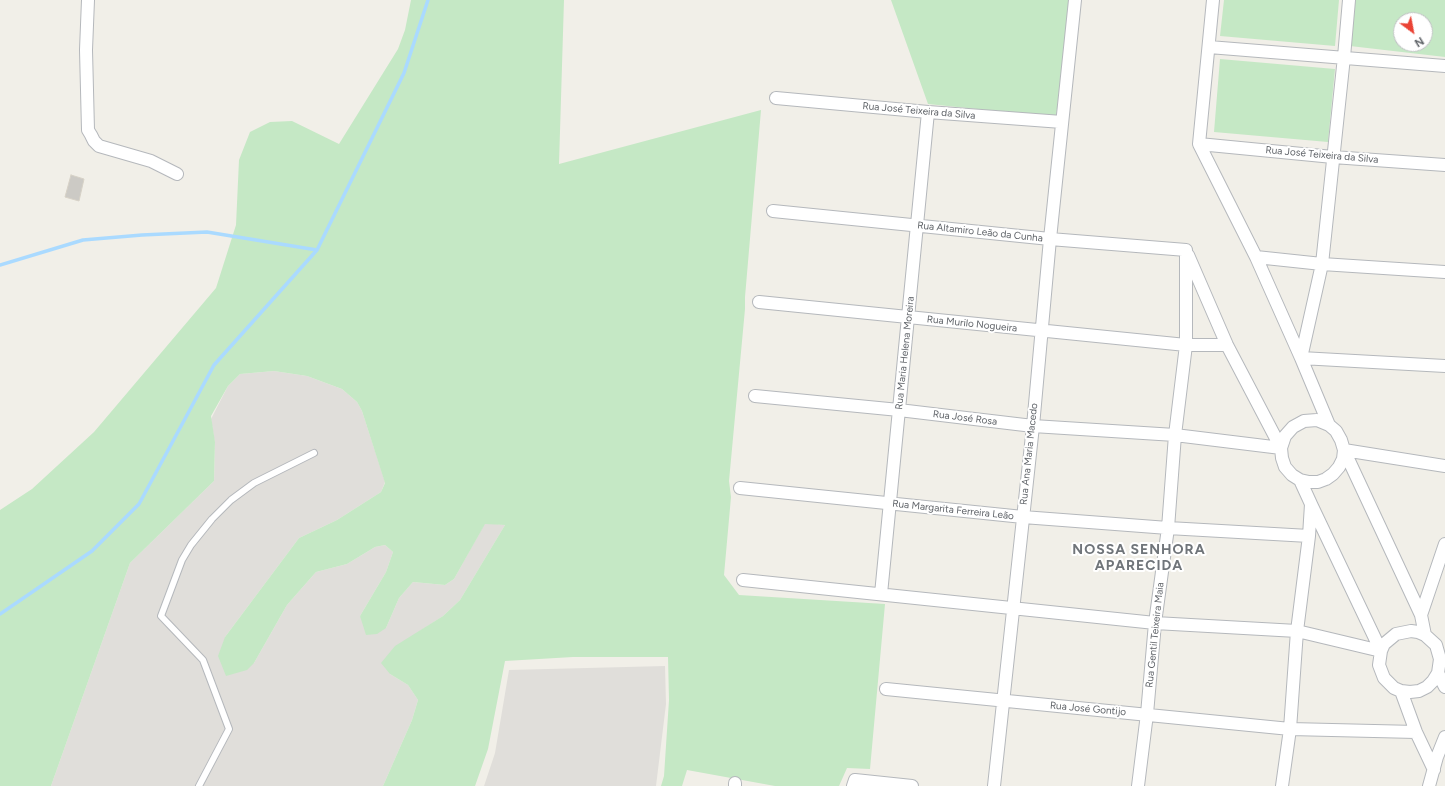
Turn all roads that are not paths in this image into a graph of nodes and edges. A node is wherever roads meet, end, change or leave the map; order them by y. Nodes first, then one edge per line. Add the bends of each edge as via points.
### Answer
1 (88, 0) edge
2 (1075, 0) edge
3 (1213, 0) edge
4 (1349, 0) edge
5 (1209, 47) junction
6 (1344, 57) junction
7 (1445, 66) edge
8 (776, 98) dead end
9 (928, 112) junction
10 (1062, 122) junction
11 (1199, 144) junction
12 (1333, 157) junction
13 (1445, 165) edge
14 (177, 174) dead end
15 (773, 211) dead end
16 (918, 226) junction
17 (1050, 239) junction
18 (1186, 250) junction
19 (1256, 257) junction
20 (1322, 264) junction
21 (1445, 272) edge
22 (759, 302) dead end
23 (909, 317) junction
24 (1041, 331) junction
25 (1186, 345) junction
26 (1227, 345) junction
27 (1301, 358) junction
28 (1445, 366) edge
29 (755, 396) dead end
30 (899, 410) junction
31 (1329, 424) junction
32 (1033, 426) junction
33 (1175, 435) junction
34 (1281, 448) junction
35 (1344, 450) junction
36 (314, 453) dead end
37 (1445, 466) edge
38 (1300, 480) junction
39 (740, 488) dead end
40 (890, 503) junction
41 (1311, 504) junction
42 (1023, 517) junction
43 (1168, 528) junction
44 (1309, 536) junction
45 (1445, 544) edge
46 (743, 580) dead end
47 (881, 594) junction
48 (1013, 608) junction
49 (1421, 615) junction
50 (1155, 623) junction
51 (1297, 631) junction
52 (1426, 635) junction
53 (1381, 651) junction
54 (1438, 673) junction
55 (1445, 687) edge
56 (886, 689) dead end
57 (1401, 691) junction
58 (1004, 700) junction
59 (1147, 714) junction
60 (1290, 729) junction
61 (1416, 732) junction
62 (1445, 737) edge
63 (1434, 770) junction
64 (198, 786) edge
65 (852, 786) edge
66 (912, 786) edge
67 (994, 786) edge
68 (1138, 786) edge
69 (1282, 786) edge
70 (1429, 786) edge

1 - 14 street via 88,130 99,146 151,161
2 - 10 street, Rua Ana Maria Macedo
3 - 5 street
4 - 6 street
5 - 6 street
5 - 11 street
6 - 7 street
6 - 12 street
8 - 9 street, Rua José Teixeira da Silva
9 - 10 street, Rua José Teixeira da Silva
9 - 16 street, Rua Maria Helena Moreira
10 - 17 street, Rua Ana Maria Macedo
11 - 12 street, Rua José Teixeira da Silva
11 - 19 street
12 - 13 street, Rua José Teixeira da Silva
12 - 20 street
15 - 16 street, Rua Altamiro Leão da Cunha
16 - 17 street, Rua Altamiro Leão da Cunha
16 - 23 street, Rua Maria Helena Moreira
17 - 18 street, Rua Altamiro Leão da Cunha
17 - 24 street, Rua Ana Maria Macedo
18 - 25 street, Rua Gentil Teixeira Maia
18 - 26 street
19 - 20 street
19 - 27 street
20 - 21 street
20 - 27 street
22 - 23 street, Rua Murilo Nogueira
23 - 24 street, Rua Murilo Nogueira
23 - 30 street, Rua Maria Helena Moreira
24 - 25 street, Rua Murilo Nogueira
24 - 32 street, Rua Ana Maria Macedo
25 - 26 street, Rua Murilo Nogueira
25 - 33 street, Rua Gentil Teixeira Maia
26 - 34 street
27 - 28 street
27 - 31 street
29 - 30 street, Rua José Rosa
30 - 32 street, Rua José Rosa
30 - 40 street, Rua Maria Helena Moreira
31 - 34 street via 1317,420 1304,421 1293,427 1285,436
31 - 35 street via 1342,440
32 - 33 street, Rua José Rosa
32 - 42 street, Rua Ana Maria Macedo
33 - 34 street, Rua José Rosa
33 - 43 street, Rua Gentil Teixeira Maia
34 - 38 street via 1285,467
35 - 37 street
35 - 38 street via 1339,467 1326,479 1318,482
35 - 49 street
36 - 64 lane via 254,483 231,500 212,519 182,560 161,616 203,660 229,728
38 - 41 street
39 - 40 street, Rua Margarita Ferreira Leão
40 - 42 street, Rua Margarita Ferreira Leão
40 - 47 street, Rua Maria Helena Moreira
41 - 44 street
41 - 53 street
42 - 43 street, Rua Margarita Ferreira Leão
42 - 48 street, Rua Ana Maria Macedo
43 - 44 street, Rua Margarita Ferreira Leão
43 - 50 street, Rua Gentil Teixeira Maia
44 - 51 street
45 - 49 street
46 - 47 street
47 - 48 street
48 - 50 street
48 - 58 street, Rua Ana Maria Macedo
49 - 52 street
50 - 51 street
50 - 59 street, Rua Gentil Teixeira Maia
51 - 53 street
51 - 60 street
52 - 53 street via 1411,631 1396,634 1384,644
52 - 54 street via 1439,652
53 - 57 street via 1380,672 1388,684
54 - 55 street
54 - 57 street via 1423,689
56 - 58 street, Rua José Gontijo
57 - 61 street
58 - 59 street, Rua José Gontijo
58 - 67 street, Rua Ana Maria Macedo
59 - 60 street, Rua José Gontijo
59 - 68 street, Rua Gentil Teixeira Maia
60 - 61 street, Rua José Gontijo
60 - 69 street
61 - 63 street
62 - 63 street
63 - 70 street
65 - 66 street via 855,780

